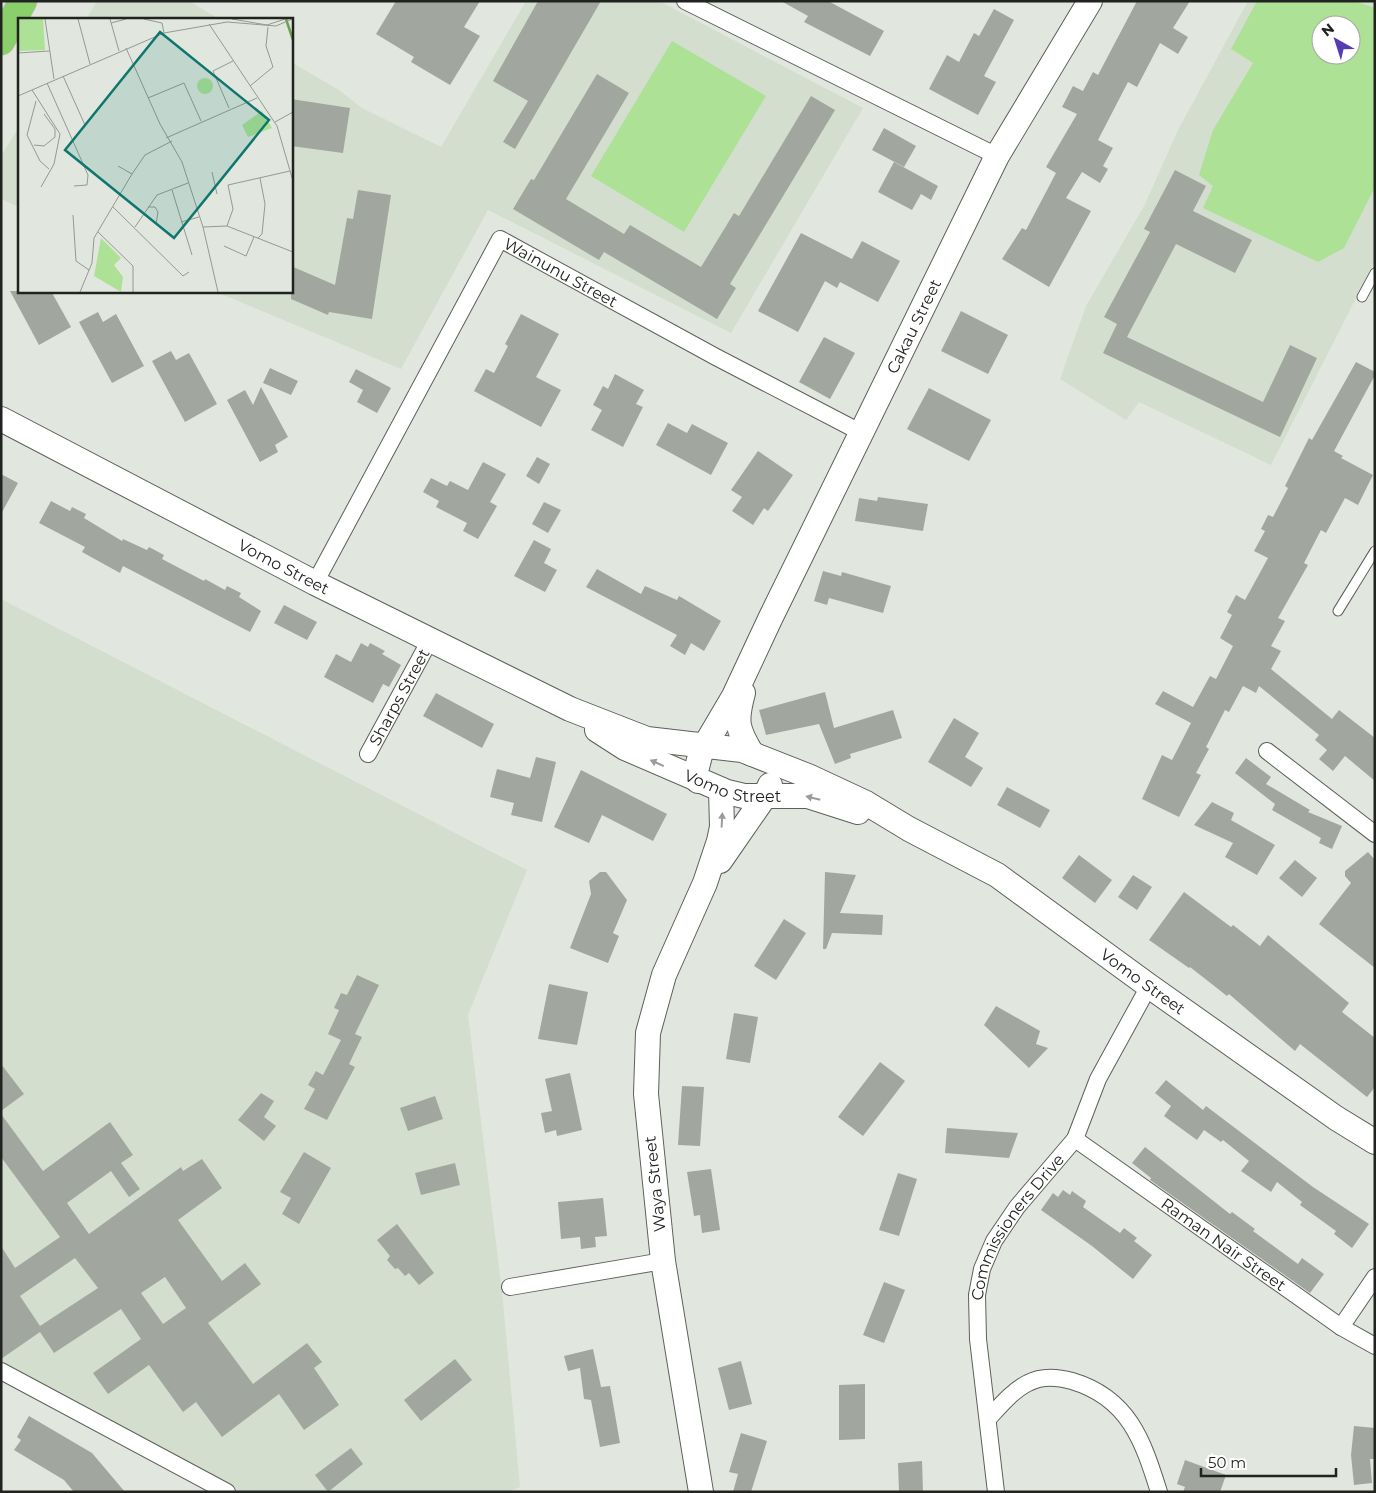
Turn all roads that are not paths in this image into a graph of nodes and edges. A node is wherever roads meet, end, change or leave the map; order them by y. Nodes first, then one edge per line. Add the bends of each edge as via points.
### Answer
1 (23, 1) edge
2 (685, 1) edge
3 (1090, 1) edge
4 (1, 41) edge
5 (997, 156) junction
6 (1375, 272) edge
7 (1362, 297) dead end
8 (1, 419) edge
9 (862, 433) junction
10 (1375, 551) edge
11 (315, 583) junction
12 (1338, 611) dead end
13 (430, 640) junction
14 (753, 658) junction
15 (570, 709) junction
16 (704, 744) junction
17 (1267, 751) dead end
18 (368, 754) dead end
19 (760, 757) junction
20 (698, 781) junction
21 (720, 790) junction
22 (765, 796) junction
23 (909, 829) junction
24 (1375, 834) edge
25 (705, 884) junction
26 (1149, 986) junction
27 (1075, 1139) junction
28 (1375, 1142) edge
29 (663, 1261) junction
30 (1375, 1277) edge
31 (510, 1287) dead end
32 (1341, 1326) junction
33 (1375, 1346) edge
34 (1, 1372) edge
35 (988, 1419) junction
36 (227, 1492) edge
37 (701, 1492) edge
38 (996, 1492) edge
39 (1159, 1492) edge

1 - 4 highway
2 - 5 street
3 - 5 main road, Cakau Street
5 - 9 main road, Cakau Street
6 - 7 lane
8 - 11 main road, Vomo Street
9 - 11 street, Wainunu Street via 500,239
9 - 14 main road, Cakau Street
10 - 12 lane
11 - 13 main road, Vomo Street
13 - 15 main road, Vomo Street
13 - 18 street, Sharps Street
14 - 16 main road, Cakau Street via 722,718
14 - 19 main road, Cakau Street via 737,718 741,734
15 - 16 main road, Vomo Street via 647,739
20 -> 15 main road, Vomo Street via 625,748
16 - 19 main road, Vomo Street via 728,747
16 - 20 main road, Cakau Street via 697,765
17 - 24 street
19 - 22 main road via 771,778
19 - 23 main road, Vomo Street via 838,788
20 - 21 main road, Vomo Street
21 - 22 main road, Vomo Street via 744,796
25 -> 21 main road, Waya Street via 722,827
23 -> 22 main road, Vomo Street via 808,796
22 - 25 main road, Waya Street
23 - 26 main road, Vomo Street via 997,875
25 - 29 main road, Waya Street via 664,975 648,1033 646,1094
26 - 27 street, Commissioners Drive via 1098,1080
26 - 28 main road, Vomo Street
27 - 32 street, Raman Nair Street
27 - 35 street, Commissioners Drive via 994,1240 982,1269 977,1295 978,1339
29 - 31 street
29 - 37 main road, Waya Street
30 - 32 street
32 - 33 street, Raman Nair Street
34 - 36 street
35 - 38 street, Commissioners Drive
35 - 39 street via 1013,1392 1028,1383 1043,1378 1081,1384 1110,1399 1122,1410 1146,1452

